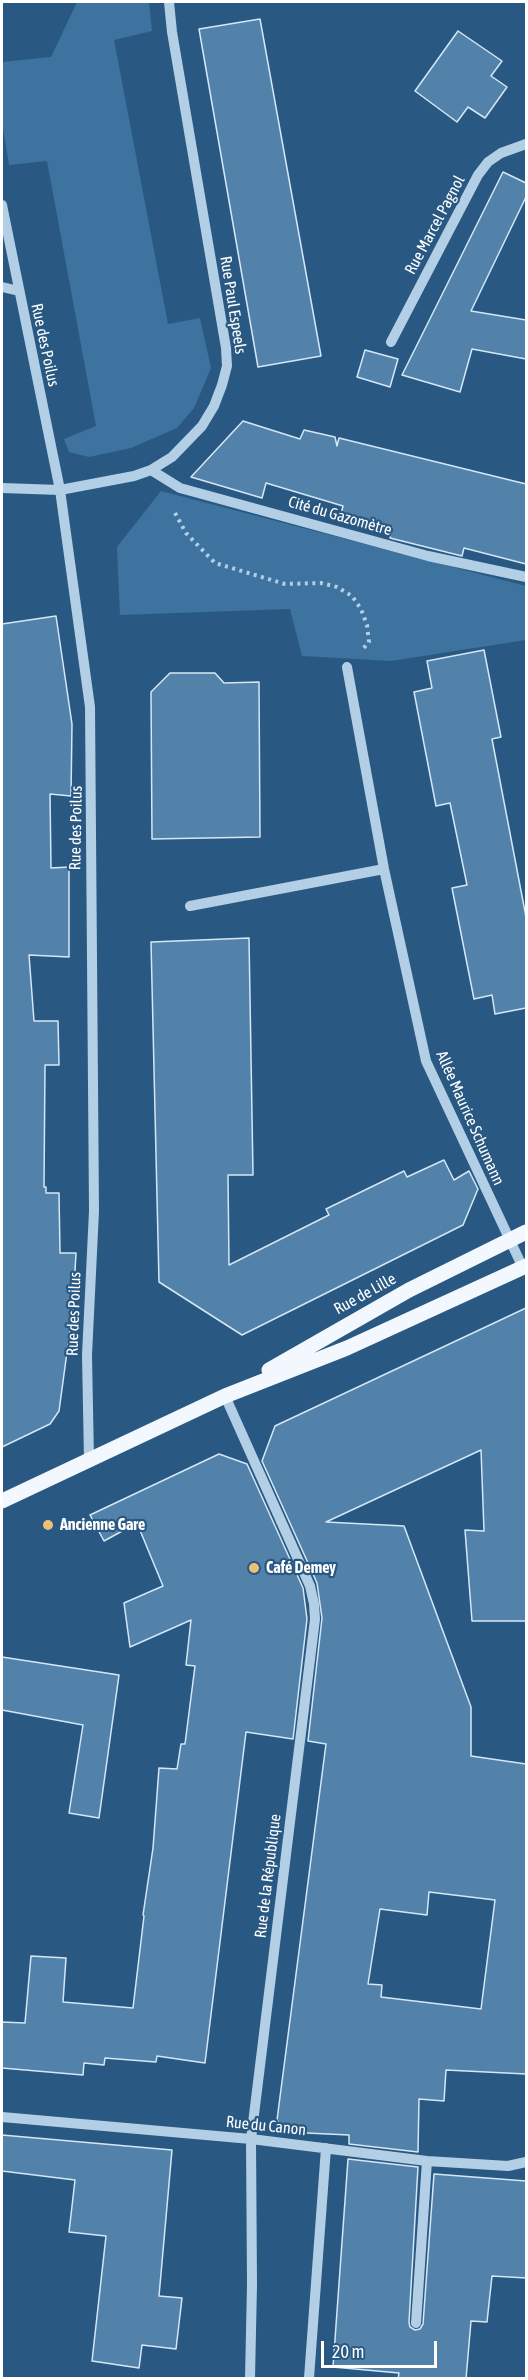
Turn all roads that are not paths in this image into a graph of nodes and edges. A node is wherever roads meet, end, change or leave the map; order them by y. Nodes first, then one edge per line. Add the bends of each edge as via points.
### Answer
1 (169, 2) edge
2 (526, 144) edge
3 (2, 205) edge
4 (2, 287) edge
5 (19, 291) junction
6 (391, 342) dead end
7 (151, 470) junction
8 (2, 488) edge
9 (60, 490) junction
10 (526, 578) edge
11 (347, 667) road end
12 (384, 869) junction
13 (190, 906) dead end
14 (526, 1232) edge
15 (509, 1240) junction
16 (525, 1267) edge
17 (225, 1396) junction
18 (89, 1460) junction
19 (2, 1501) edge
20 (2, 2117) edge
21 (251, 2139) junction
22 (326, 2148) junction
23 (427, 2161) junction
24 (526, 2162) edge
25 (416, 2323) dead end
26 (250, 2379) edge
27 (309, 2379) edge

1 - 7 street, Rue Paul Espeels via 227,366 214,406 202,426 172,457
2 - 6 street, Rue Marcel Pagnol via 501,153 478,175
3 - 5 street, Rue des Poilus
4 - 5 street
5 - 9 street, Rue des Poilus
7 - 9 street, Rue Paul Espeels via 134,477
7 - 10 street, Cité du Gazomètre via 180,488 428,556
8 - 9 street, Rue Paul Espeels
9 - 18 street, Rue des Poilus via 90,707 92,755 94,1211 87,1356
11 - 12 street, Allée Maurice Schumann
12 - 13 street
12 - 15 street, Allée Maurice Schumann via 426,1061
14 - 15 main road, Rue de Lille
15 - 16 street, Allée Maurice Schumann
15 - 17 main road, Rue de Lille via 371,1311
16 - 17 main road, Rue de Lille via 347,1348
17 - 18 main road, Rue de Lille
17 - 21 street, Rue de la République via 310,1586 315,1611
18 - 19 main road, Rue de Lille
20 - 21 street, Rue du Canon
21 - 22 street, Rue du Canon
21 - 26 street, Rue de la République
22 - 23 street, Rue du Canon
22 - 27 street
23 - 24 street, Rue du Canon via 508,2166
23 - 25 street

